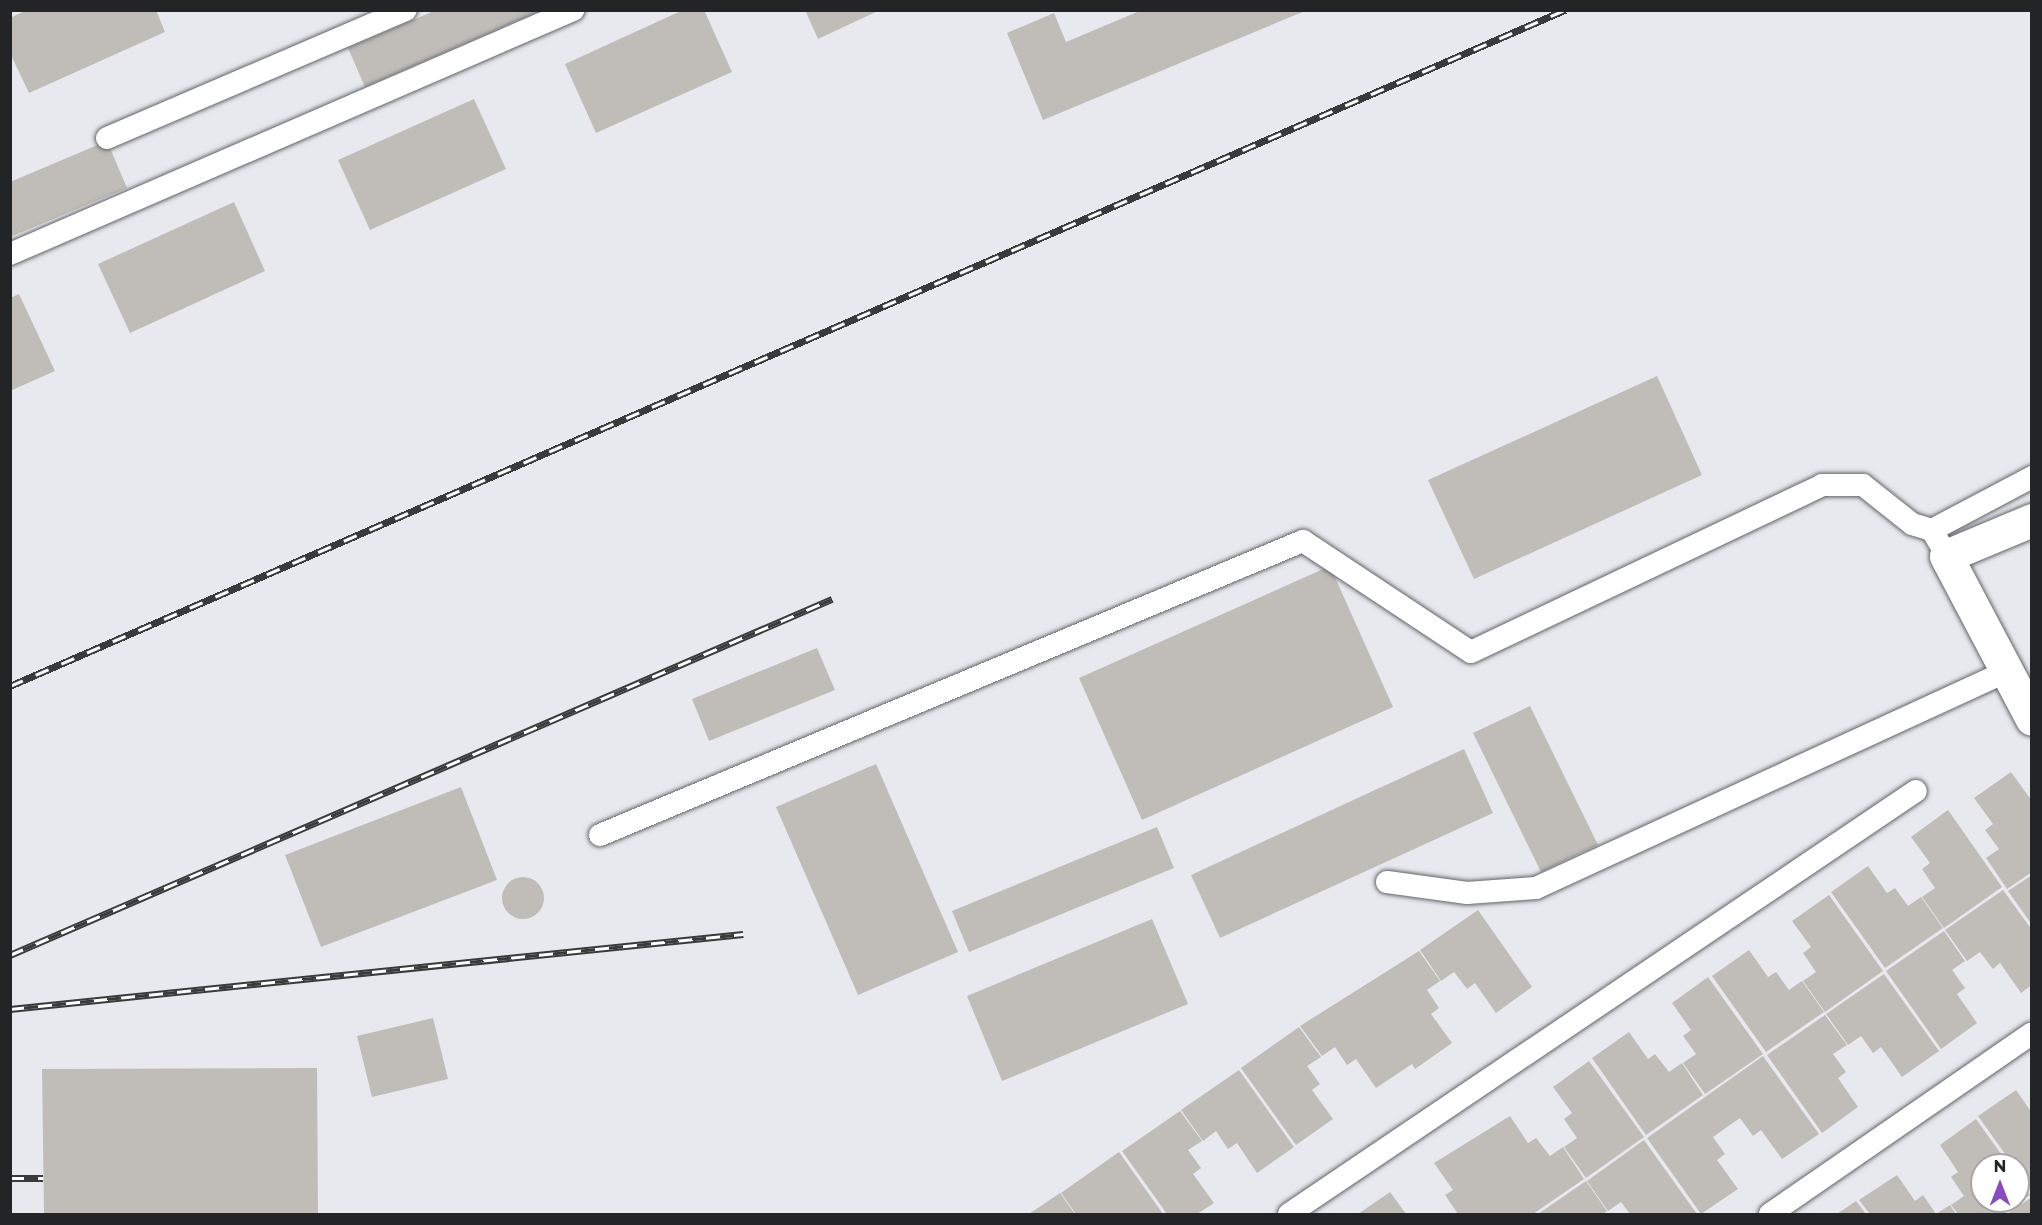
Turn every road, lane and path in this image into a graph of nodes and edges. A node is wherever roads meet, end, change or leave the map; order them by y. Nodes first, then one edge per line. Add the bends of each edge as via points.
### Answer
1 (406, 10) edge
2 (573, 10) edge
3 (108, 138) dead end
4 (10, 254) edge
5 (2031, 477) edge
6 (2031, 520) edge
7 (1939, 543) junction
8 (2005, 672) junction
9 (2031, 720) edge
10 (1916, 791) dead end
11 (600, 836) dead end
12 (1387, 882) dead end
13 (2031, 1033) edge
14 (1289, 1215) edge
15 (1770, 1215) edge

1 - 3 lane
2 - 4 lane
5 - 7 lane
6 - 7 street
7 - 8 street
7 - 11 lane via 1863,485 1822,485 1472,652 1303,541
8 - 9 street
8 - 12 lane via 1536,888 1467,893
10 - 14 lane
13 - 15 lane

